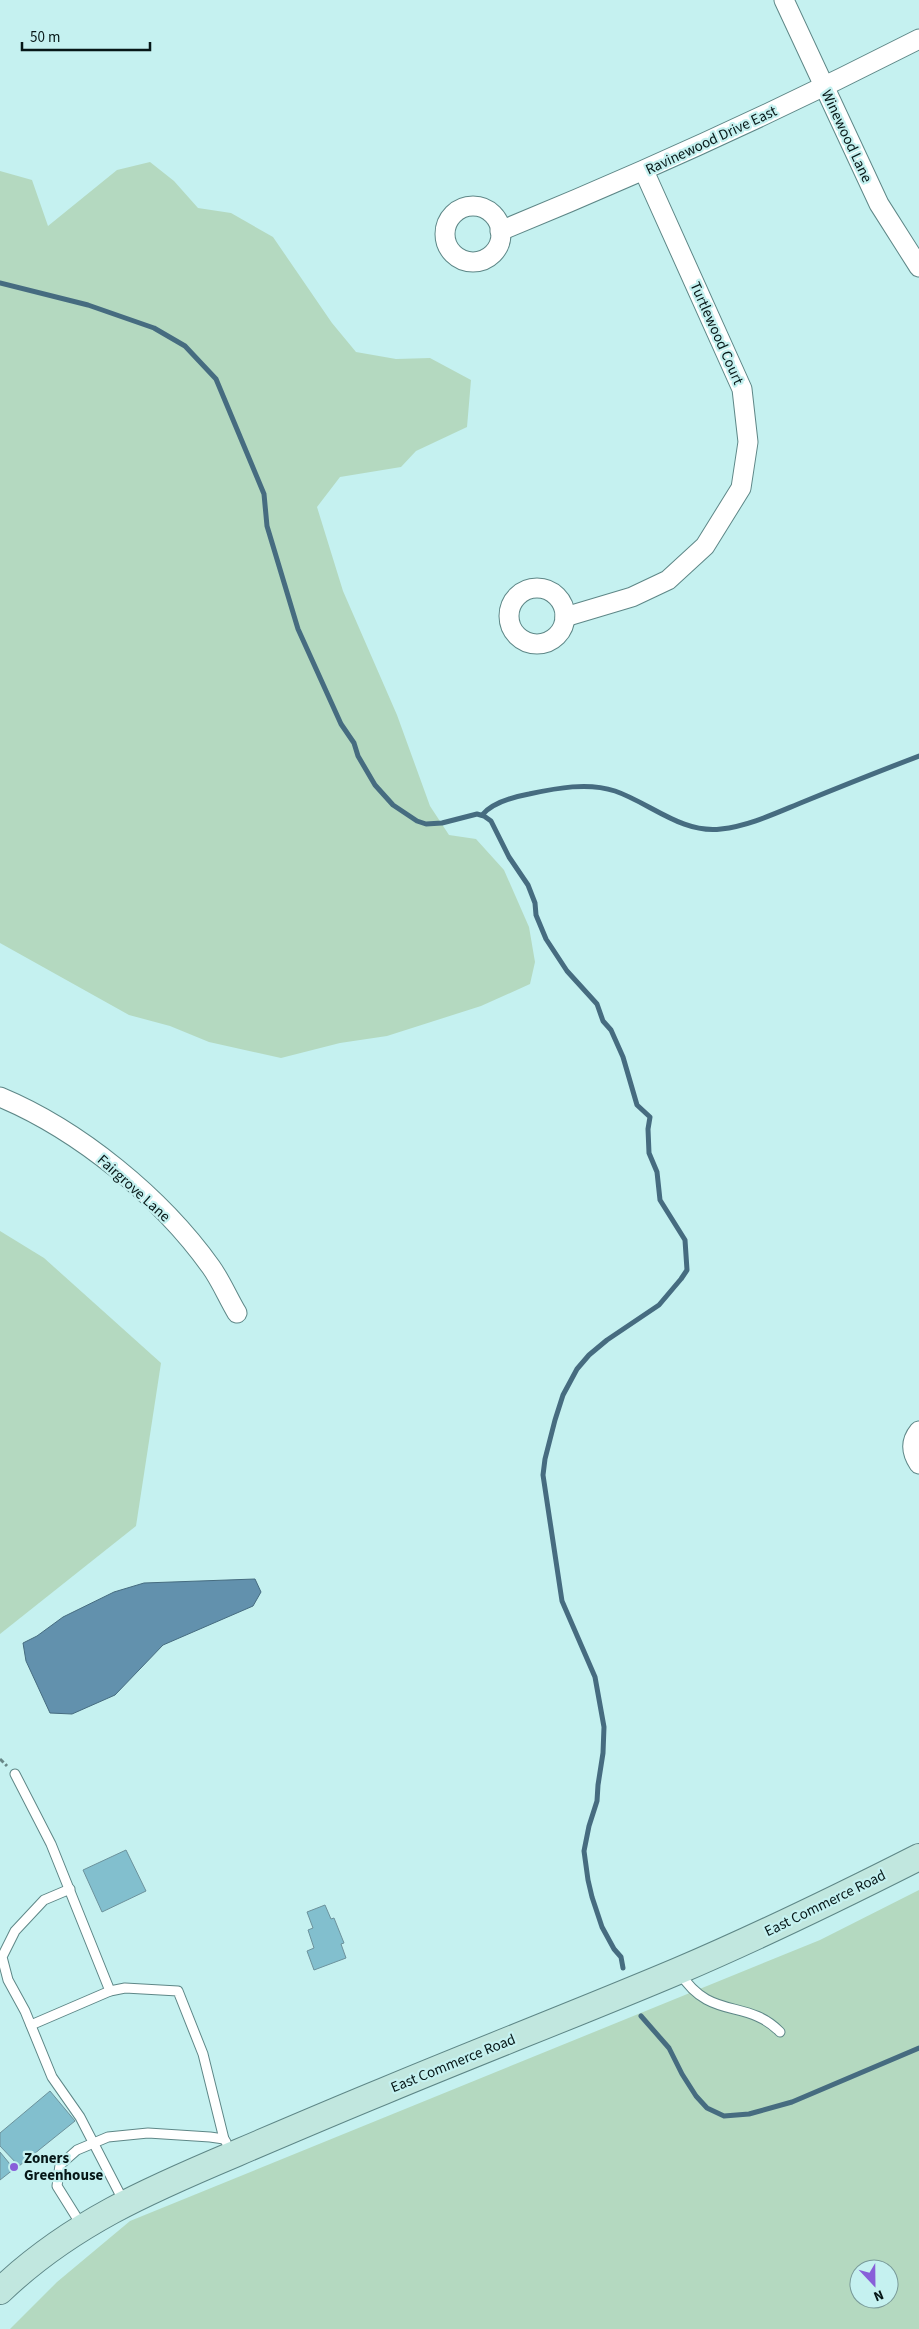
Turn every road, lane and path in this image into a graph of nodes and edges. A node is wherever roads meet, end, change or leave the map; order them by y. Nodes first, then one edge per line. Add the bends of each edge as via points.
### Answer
1 (784, 0) edge
2 (919, 39) edge
3 (824, 88) junction
4 (644, 170) junction
5 (500, 231) dead end
6 (919, 267) edge
7 (565, 617) dead end
8 (0, 1096) edge
9 (237, 1313) dead end
10 (919, 1430) edge
11 (919, 1464) edge
12 (14, 1774) dead end
13 (919, 1856) edge
14 (70, 1889) junction
15 (679, 1970) junction
16 (110, 1991) junction
17 (31, 2025) junction
18 (780, 2032) dead end
19 (93, 2144) junction
20 (231, 2146) junction
21 (124, 2202) junction
22 (82, 2226) junction
23 (0, 2291) edge

1 - 3 street, Winewood Lane
2 - 3 street, Ravinewood Drive East
3 - 4 street, Ravinewood Drive East
3 - 6 street, Winewood Lane via 879,204
4 - 5 street, Ravinewood Drive East
4 - 7 street, Turtlewood Court via 742,389 748,442 741,488 705,546 668,580 632,597
8 - 9 street, Fairgrove Lane via 83,1144 126,1176 190,1240 212,1268
10 - 11 street via 913,1438 913,1454
12 - 14 lane via 51,1844
13 - 15 main road, East Commerce Road via 796,1918
14 - 16 lane
14 - 17 lane via 44,1900 15,1931 2,1957 8,1980
15 - 18 lane via 687,1984 702,1998 720,2007 769,2020
15 - 20 main road, East Commerce Road
16 - 17 lane
16 - 20 lane via 125,1988 178,1990 203,2054
17 - 19 lane via 52,2077 80,2117
19 - 20 lane via 108,2137 148,2133
19 - 21 lane
19 - 22 lane via 77,2150 60,2165 57,2186
20 - 21 main road, East Commerce Road
21 - 22 main road, East Commerce Road
22 - 23 main road, East Commerce Road

